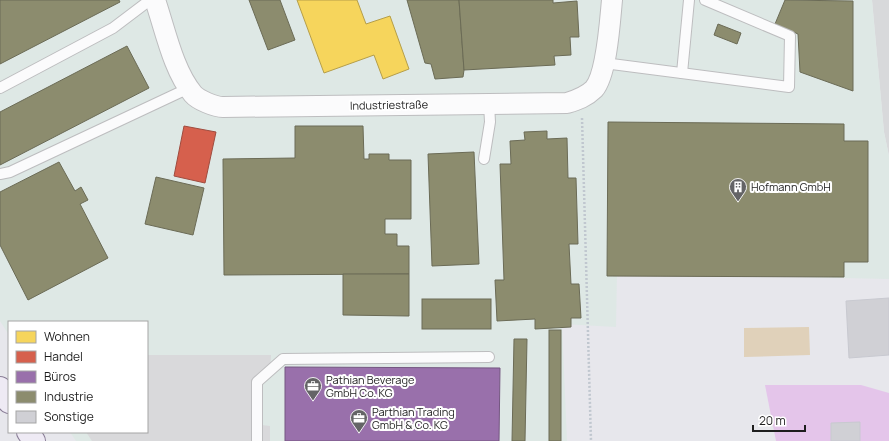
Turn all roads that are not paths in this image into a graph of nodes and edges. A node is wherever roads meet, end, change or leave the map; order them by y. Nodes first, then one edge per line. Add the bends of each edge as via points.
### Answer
1 (150, 0) edge
2 (155, 0) edge
3 (612, 0) edge
4 (689, 0) edge
5 (705, 0) edge
6 (604, 63) junction
7 (682, 73) junction
8 (0, 88) edge
9 (189, 88) junction
10 (490, 104) junction
11 (484, 159) dead end
12 (0, 174) edge
13 (489, 357) dead end
14 (0, 388) edge
15 (8, 400) edge
16 (257, 441) edge

1 - 8 lane via 113,28
2 - 9 street, Industriestraße via 180,75
3 - 6 street, Industriestraße
4 - 7 lane
5 - 7 lane via 790,36 789,87
6 - 7 lane
6 - 10 street, Industriestraße via 595,88 581,99 566,103
9 - 10 street, Industriestraße via 194,95 218,107
9 - 12 lane via 10,172
10 - 11 lane
13 - 16 lane via 283,359 257,382
14 - 15 main road

